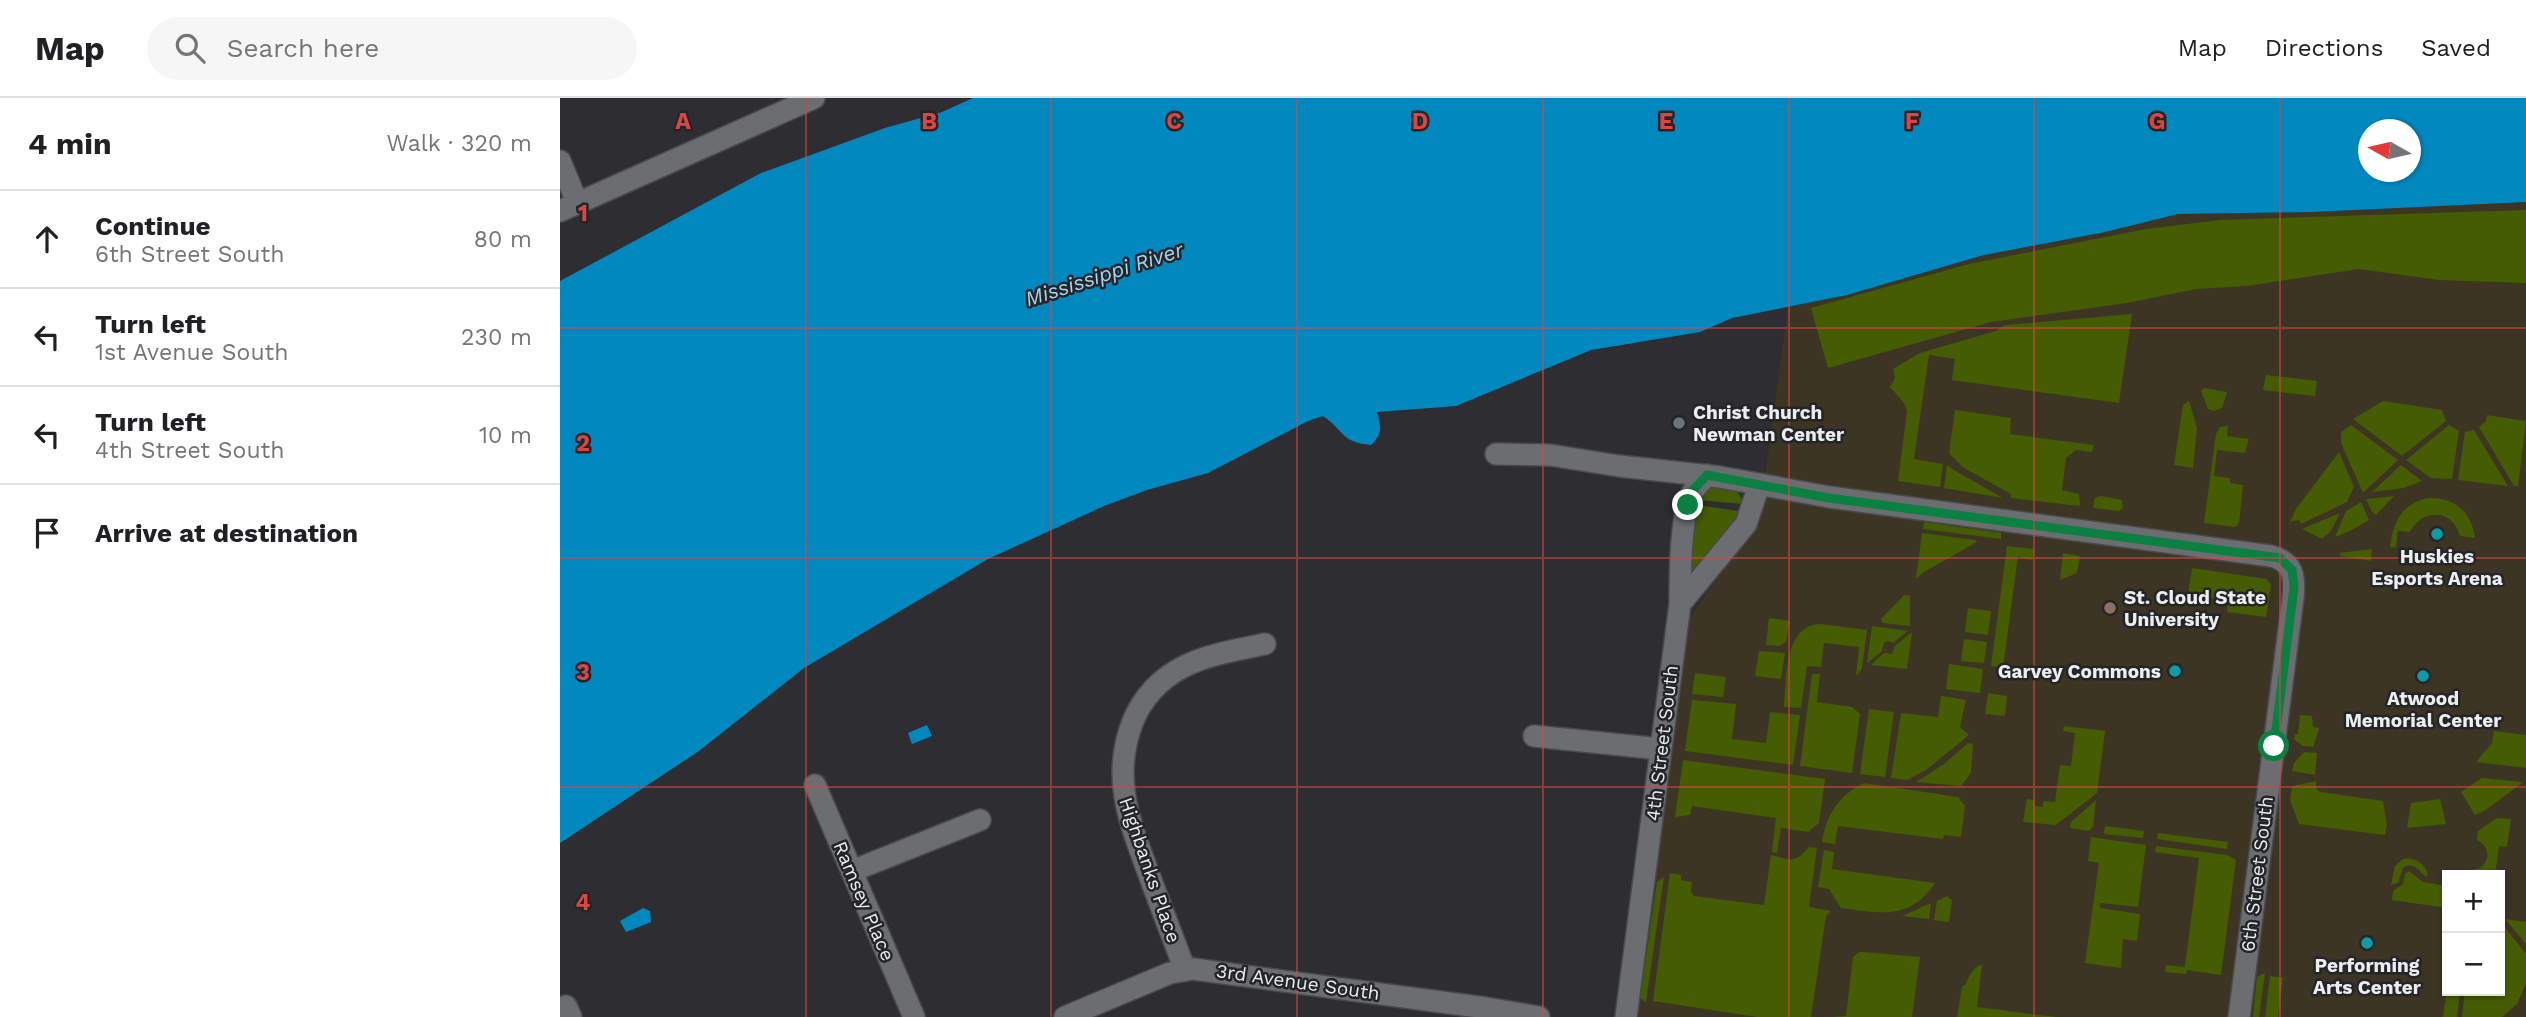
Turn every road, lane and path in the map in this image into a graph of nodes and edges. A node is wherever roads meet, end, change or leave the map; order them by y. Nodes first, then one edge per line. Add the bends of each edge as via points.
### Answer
1 (814, 98) edge
2 (560, 160) edge
3 (569, 206) edge
4 (1496, 454) dead end
5 (1707, 475) junction
6 (1759, 485) junction
7 (1680, 604) junction
8 (1265, 645) dead end
9 (1534, 736) dead end
10 (1661, 749) junction
11 (815, 785) dead end
12 (980, 820) dead end
13 (852, 871) junction
14 (1185, 970) junction
15 (914, 1017) edge
16 (1065, 1017) edge
17 (1539, 1017) edge
18 (1626, 1017) edge
19 (2239, 1017) edge

1 - 3 street
2 - 3 street
4 - 5 street via 1550,455
5 - 6 street
5 - 7 street, 4th Street South via 1693,490 1688,505
6 - 7 street via 1746,524
6 - 19 street, 6th Street South via 2271,556 2290,565 2293,598
7 - 10 street, 4th Street South
8 - 14 street, Highbanks Place via 1194,662 1170,676 1146,696 1124,748 1122,782 1132,827
9 - 10 street
10 - 18 street, 4th Street South
11 - 13 street, Ramsey Place
12 - 13 street
13 - 15 street, Ramsey Place
14 - 16 street, 3rd Avenue South
14 - 17 street, 3rd Avenue South

